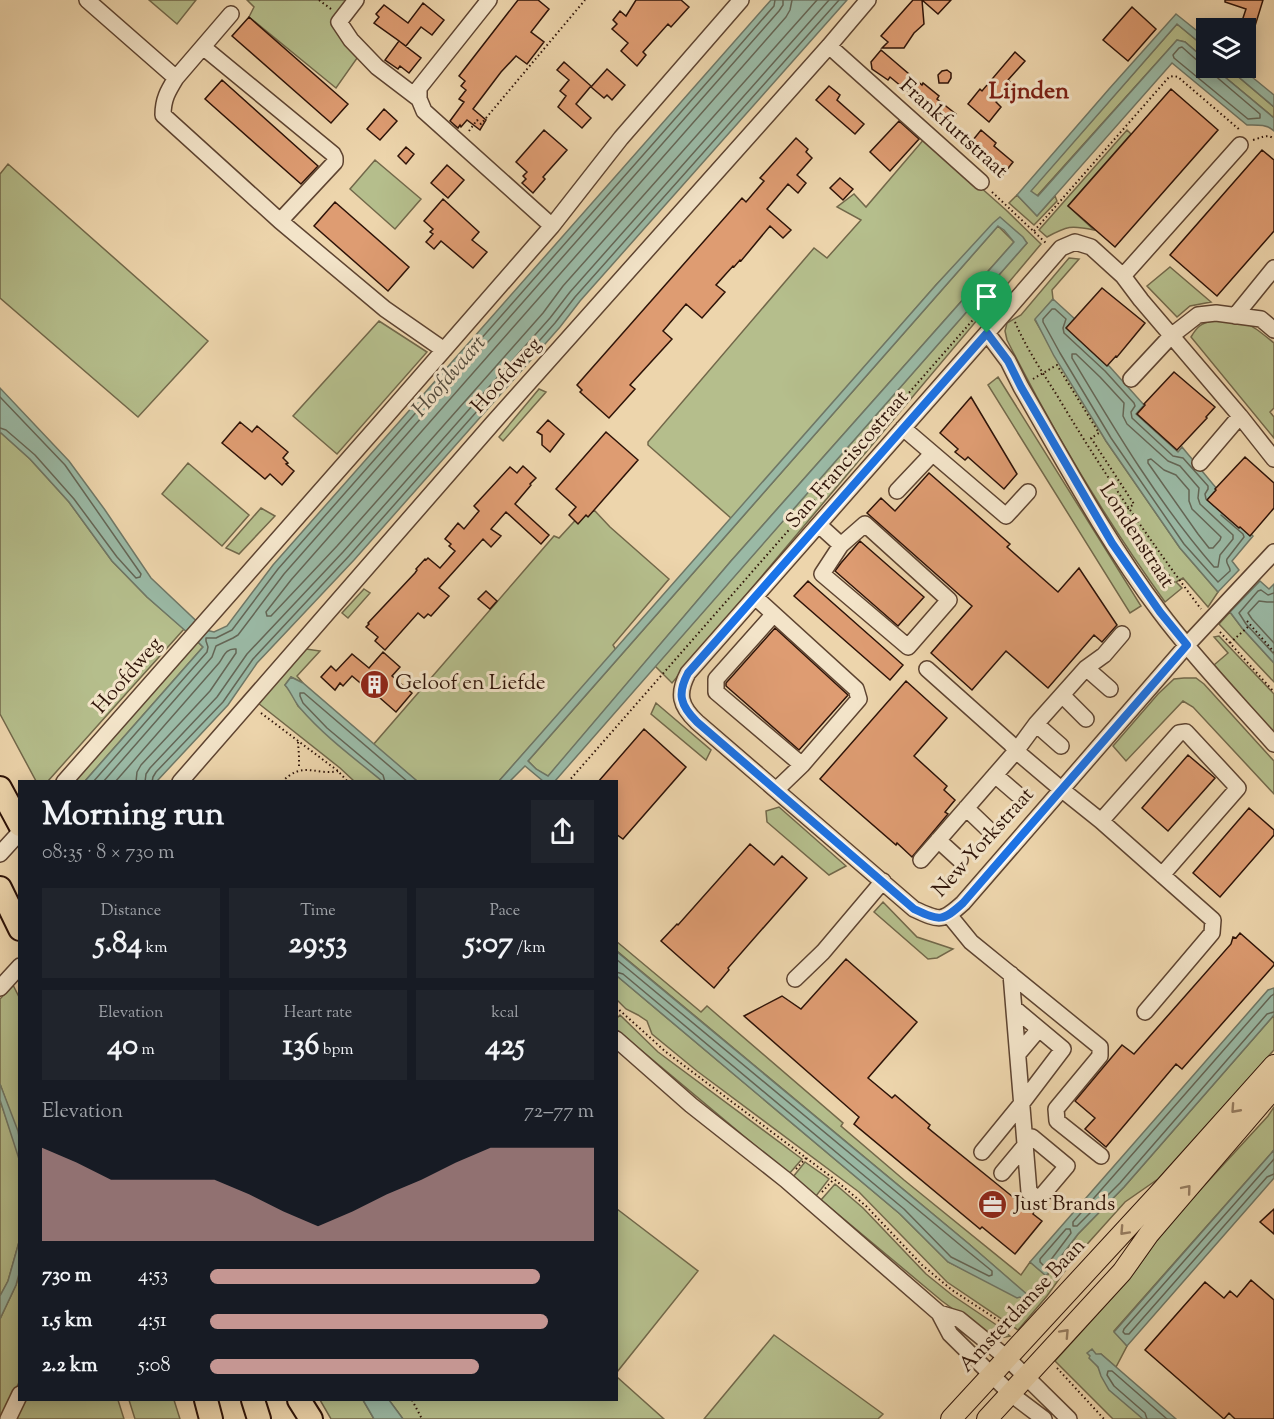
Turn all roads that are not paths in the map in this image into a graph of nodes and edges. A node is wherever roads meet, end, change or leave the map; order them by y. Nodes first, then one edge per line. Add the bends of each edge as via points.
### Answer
1 (87, 0) edge
2 (356, 0) edge
3 (489, 0) edge
4 (741, 0) edge
5 (868, 0) edge
6 (231, 14) dead end
7 (829, 46) junction
8 (203, 47) junction
9 (176, 78) junction
10 (419, 99) junction
11 (1244, 139) road end
12 (981, 182) road end
13 (280, 221) junction
14 (552, 225) junction
15 (1274, 268) edge
16 (1123, 276) junction
17 (1235, 315) junction
18 (1274, 330) edge
19 (987, 333) junction
20 (1171, 336) junction
21 (444, 350) junction
22 (1131, 380) dead end
23 (1240, 416) junction
24 (903, 428) junction
25 (933, 453) junction
26 (1274, 459) edge
27 (1200, 463) dead end
28 (897, 491) dead end
29 (1028, 492) dead end
30 (819, 525) junction
31 (841, 545) junction
32 (1274, 552) edge
33 (755, 597) junction
34 (773, 615) junction
35 (1122, 634) dead end
36 (1187, 645) junction
37 (1086, 668) junction
38 (927, 669) dead end
39 (1110, 689) dead end
40 (1062, 695) junction
41 (682, 700) joint
42 (1086, 719) dead end
43 (1036, 724) junction
44 (1274, 744) edge
45 (1060, 746) dead end
46 (1016, 751) junction
47 (802, 765) junction
48 (995, 775) junction
49 (66, 780) edge
50 (182, 780) edge
51 (0, 788) edge
52 (1061, 789) junction
53 (776, 790) junction
54 (1017, 794) dead end
55 (966, 808) junction
56 (16, 817) edge
57 (1101, 821) junction
58 (989, 830) dead end
59 (18, 834) edge
60 (938, 840) junction
61 (0, 854) edge
62 (921, 860) dead end
63 (960, 860) dead end
64 (1162, 875) junction
65 (883, 881) junction
66 (0, 888) edge
67 (949, 915) junction
68 (18, 925) edge
69 (18, 968) edge
70 (1011, 974) junction
71 (795, 980) dead end
72 (0, 988) edge
73 (1014, 1008) junction
74 (1145, 1012) dead end
75 (1039, 1029) junction
76 (618, 1041) edge
77 (1018, 1054) junction
78 (1274, 1065) edge
79 (1274, 1088) edge
80 (1022, 1103) junction
81 (982, 1152) dead end
82 (1101, 1156) dead end
83 (1002, 1173) dead end
84 (939, 1313) junction
85 (1007, 1358) junction
86 (992, 1375) junction
87 (1026, 1377) junction
88 (1011, 1394) junction
89 (18, 1398) edge
90 (206, 1401) edge
91 (253, 1401) edge
92 (300, 1401) edge
93 (8, 1419) edge
94 (211, 1419) edge
95 (259, 1419) edge
96 (311, 1419) edge
97 (951, 1419) edge
98 (987, 1419) edge
99 (1044, 1419) edge
100 (1070, 1419) edge

1 - 9 street
2 - 10 street via 339,22 377,66
3 - 10 street via 419,88
4 - 14 street, Hoofdweg via 621,138
5 - 7 street, Hoofdweg
6 - 8 street
7 - 12 street, Frankfurtstraat
7 - 50 street, Hoofdweg
8 - 9 street
8 - 13 street via 335,158
9 - 13 street via 163,104 163,114
10 - 14 street via 424,111
11 - 16 street
13 - 21 street via 386,309
14 - 21 street, Hoofdweg
15 - 17 street
16 - 19 street, San Franciscostraat via 1086,245 1075,242 1052,248 1005,302
16 - 20 street
17 - 18 street via 1261,319
17 - 20 street via 1198,315
19 - 24 street, San Franciscostraat
19 - 36 street, Londenstraat via 1008,361 1112,543
20 - 22 street
20 - 23 street
21 - 49 street, Hoofdweg
23 - 26 street
23 - 27 street
24 - 25 street
24 - 30 street, San Franciscostraat
25 - 28 street
25 - 29 street via 1006,516
30 - 31 street
30 - 33 street, San Franciscostraat
31 - 31 street via 865,524 949,600 908,647 822,574
32 - 36 street, New Yorkstraat
33 - 34 street
33 - 41 street, San Franciscostraat via 688,673 682,686
34 - 47 street via 856,689 859,699
34 - 47 street via 716,679 716,692
35 - 37 street
36 - 44 street, Londenstraat
36 - 52 street, New Yorkstraat
37 - 39 street
37 - 40 street
38 - 46 street
40 - 42 street
40 - 43 street
41 - 53 street, New Yorkstraat via 697,722
43 - 45 street
43 - 46 street
46 - 48 street
46 - 52 street
47 - 53 street
48 - 54 street
48 - 55 street
51 - 56 highway
52 - 57 street
52 - 67 street, New Yorkstraat
53 - 65 street, New Yorkstraat
55 - 58 street
55 - 60 street
57 - 64 street
57 - 64 street via 1179,733 1186,732 1238,788
59 - 61 street
60 - 62 street
60 - 63 street
64 - 74 street via 1213,920 1212,933
65 - 67 street, New Yorkstraat via 914,909 934,918
65 - 71 street
66 - 68 highway
67 - 70 street via 971,942
69 - 72 street
70 - 73 street
70 - 82 street via 1100,1047 1101,1056 1056,1109 1057,1121
73 - 75 street
73 - 77 street
75 - 77 street
75 - 80 street via 1063,1049
76 - 84 street
77 - 80 street
78 -> 85 main road, Amsterdamse Baan
87 -> 79 main road via 1122,1272 1149,1234
80 - 81 street
80 - 83 street via 1026,1146
84 - 85 street via 959,1319
84 - 86 street via 950,1334
85 - 86 main road, Amsterdamse Baan
85 - 87 street
86 - 88 street
86 - 97 main road, Amsterdamse Baan
87 - 88 main road
87 - 100 street
88 - 98 main road
88 - 99 street
89 - 93 street
90 - 94 highway
91 - 95 highway
92 - 96 highway

